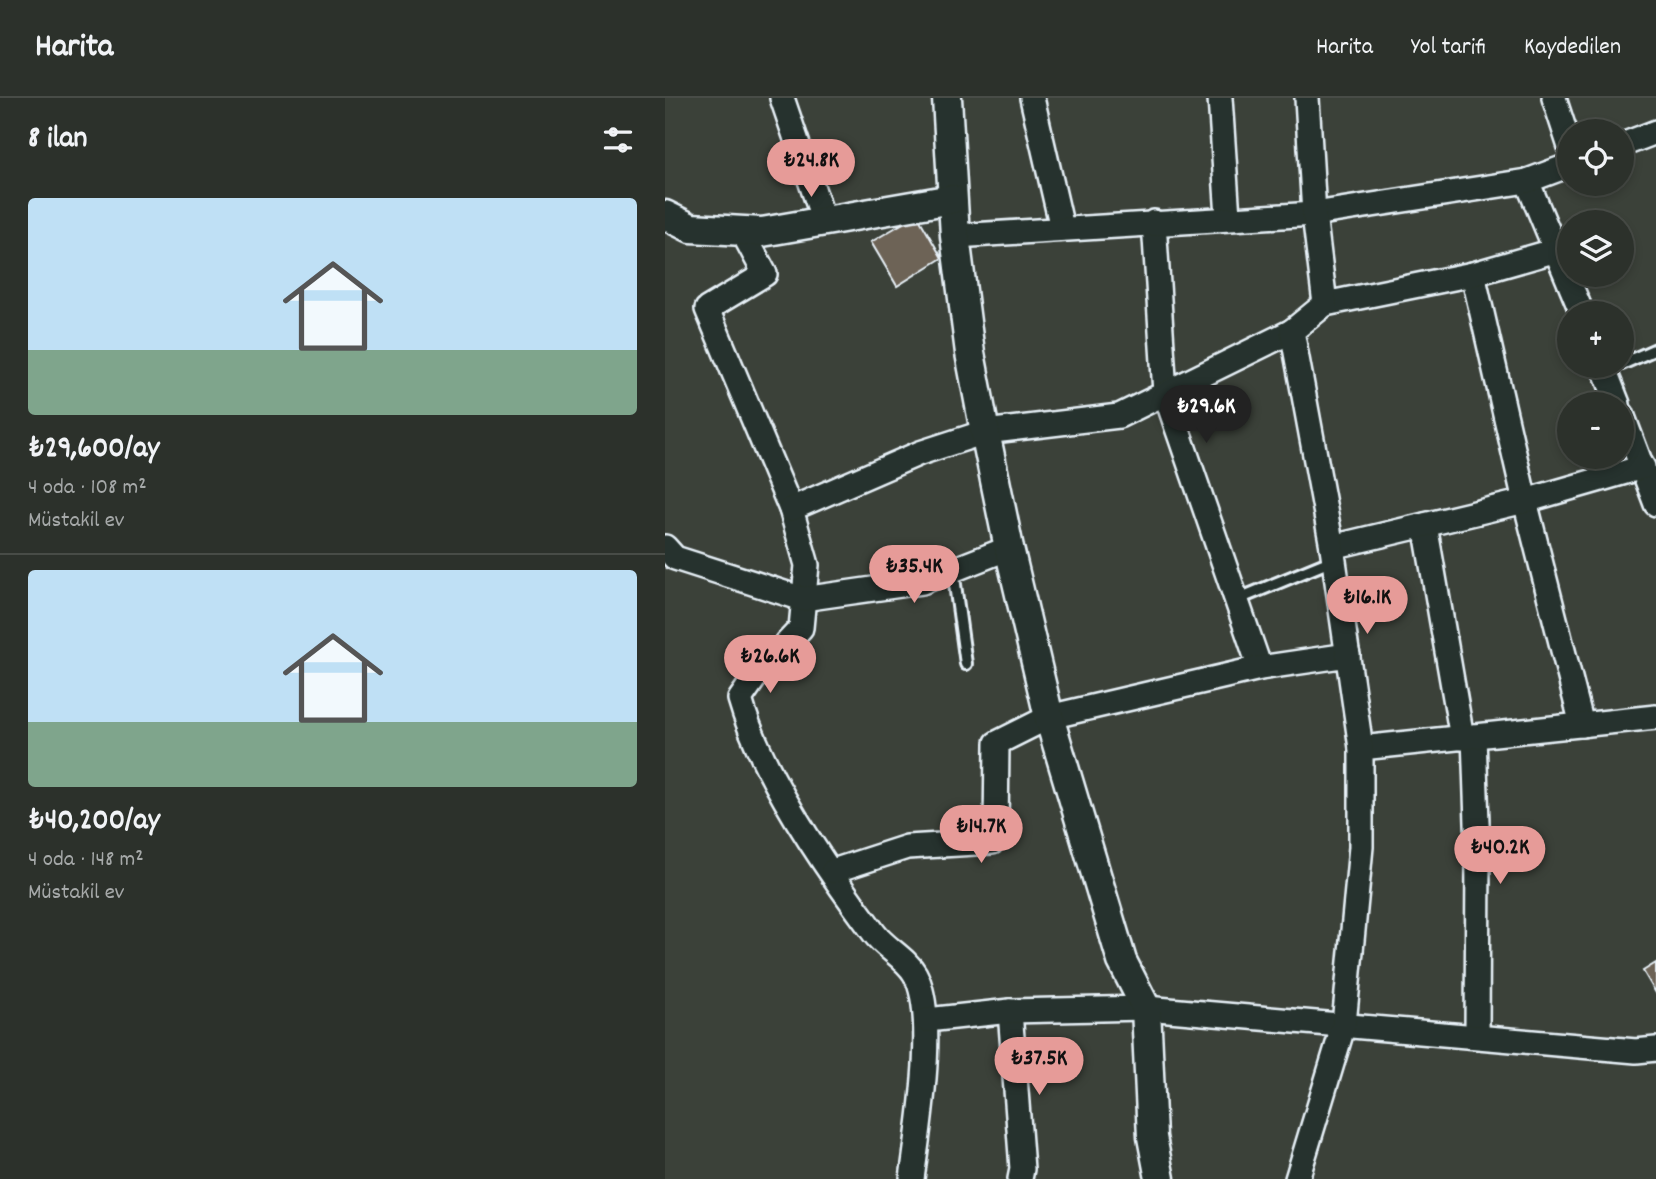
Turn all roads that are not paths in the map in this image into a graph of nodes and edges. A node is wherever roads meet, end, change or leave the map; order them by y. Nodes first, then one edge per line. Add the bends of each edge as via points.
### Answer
1 (782, 98) edge
2 (947, 98) edge
3 (1032, 98) edge
4 (1220, 98) edge
5 (1307, 98) edge
6 (1554, 98) edge
7 (1561, 119) edge
8 (1656, 132) edge
9 (1634, 140) edge
10 (1557, 170) edge
11 (1527, 181) junction
12 (952, 199) junction
13 (1314, 214) junction
14 (665, 215) edge
15 (1228, 217) junction
16 (824, 221) junction
17 (1154, 222) junction
18 (1062, 228) junction
19 (742, 231) junction
20 (955, 236) junction
21 (1557, 250) joint
22 (1473, 274) junction
23 (1325, 304) junction
24 (1292, 331) junction
25 (1656, 349) edge
26 (1634, 358) edge
27 (1165, 393) junction
28 (985, 432) junction
29 (1634, 444) edge
30 (1643, 467) junction
31 (1525, 501) junction
32 (1656, 504) edge
33 (791, 509) junction
34 (1425, 525) junction
35 (665, 547) edge
36 (1009, 548) junction
37 (1333, 553) junction
38 (953, 570) junction
39 (803, 599) junction
40 (1236, 600) junction
41 (1347, 655) junction
42 (967, 664) dead end
43 (1260, 668) junction
44 (1049, 717) junction
45 (1656, 717) edge
46 (1582, 725) junction
47 (1468, 737) junction
48 (1361, 748) junction
49 (833, 871) junction
50 (1146, 1008) junction
51 (1010, 1011) junction
52 (927, 1020) junction
53 (1344, 1024) junction
54 (1477, 1036) junction
55 (1656, 1049) edge
56 (912, 1179) edge
57 (1020, 1179) edge
58 (1160, 1179) edge
59 (1297, 1179) edge

1 - 16 street
2 - 12 street
3 - 18 street
4 - 15 street
5 - 13 street
6 - 7 street
8 - 9 street
10 - 11 street
11 - 13 street
11 - 21 street
12 - 16 street
12 - 20 street
13 - 15 street
13 - 23 street
14 - 19 street via 691,228
15 - 17 street
16 - 19 street
17 - 18 street
17 - 27 street
18 - 20 street
19 - 33 street via 765,274 707,309
20 - 28 street
21 - 22 street
22 - 23 street
22 - 31 street
23 - 24 street
24 - 27 street
24 - 37 street
25 - 26 lane
27 - 28 street via 1119,416
27 - 40 street
28 - 33 street via 920,453
28 - 36 street
29 - 30 street
30 - 31 street
30 - 32 street
31 - 34 street
31 - 46 street
33 - 39 street via 807,565
34 - 37 street
34 - 47 street
35 - 39 street via 675,558
36 - 38 street
36 - 44 street
37 - 40 lane
37 - 41 street
38 - 39 street via 922,582
38 - 42 lane
39 - 49 street via 801,628 740,699 750,733 792,810
40 - 43 street
41 - 43 street
41 - 48 street
43 - 44 street
44 - 49 street via 997,743 996,833 992,842 907,847
44 - 50 street via 1122,961
45 - 46 street
46 - 47 street
47 - 48 street
47 - 54 street via 1478,852
48 - 53 street via 1361,847
49 - 52 street via 875,935 915,974
50 - 51 street
50 - 53 street
50 - 58 street via 1152,1138
51 - 52 street
51 - 57 street via 1023,1169
52 - 56 street
53 - 54 street
53 - 59 street
54 - 55 street

